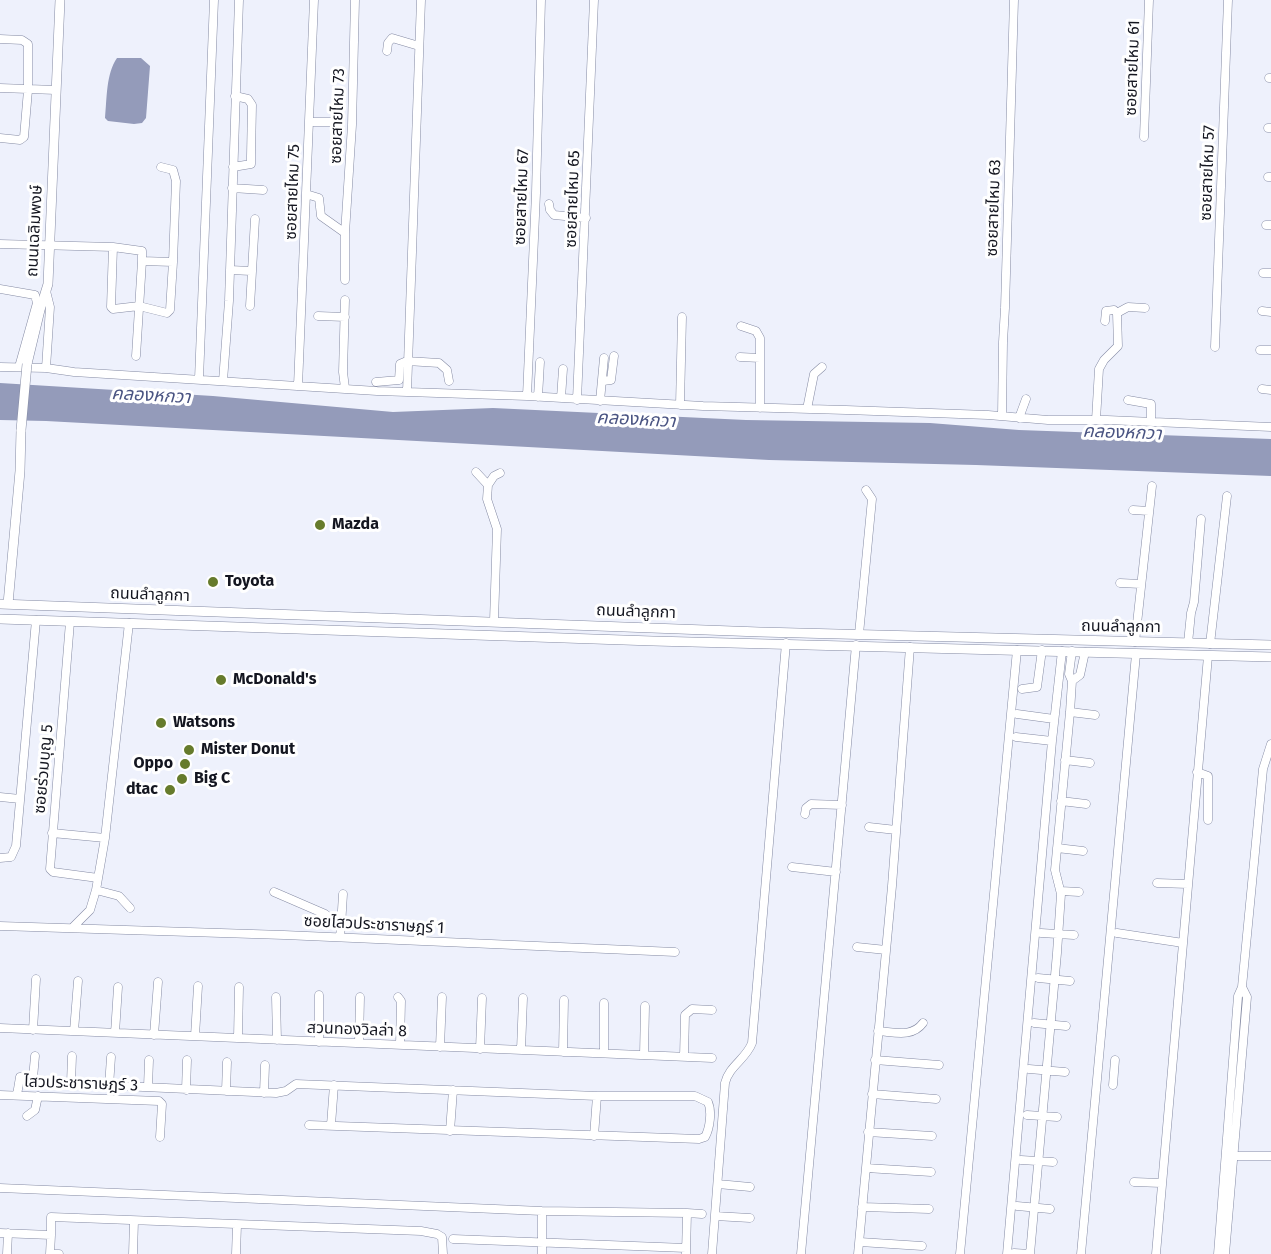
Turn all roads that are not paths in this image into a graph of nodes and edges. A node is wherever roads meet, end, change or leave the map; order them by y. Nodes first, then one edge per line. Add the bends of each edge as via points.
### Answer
1 (60, 0) edge
2 (214, 0) edge
3 (239, 0) edge
4 (314, 0) edge
5 (355, 0) edge
6 (421, 0) edge
7 (541, 0) edge
8 (594, 0) edge
9 (1014, 0) edge
10 (1149, 0) edge
11 (1228, 0) edge
12 (0, 39) edge
13 (419, 46) junction
14 (387, 51) dead end
15 (0, 88) edge
16 (28, 90) junction
17 (56, 90) junction
18 (235, 96) junction
19 (309, 122) junction
20 (338, 122) dead end
21 (1144, 137) dead end
22 (0, 138) edge
23 (161, 167) dead end
24 (233, 167) junction
25 (232, 188) junction
26 (262, 190) dead end
27 (306, 194) junction
28 (549, 204) dead end
29 (586, 218) junction
30 (255, 219) dead end
31 (345, 233) junction
32 (0, 244) edge
33 (50, 244) junction
34 (113, 247) junction
35 (142, 261) junction
36 (174, 262) junction
37 (230, 270) junction
38 (251, 271) junction
39 (345, 280) dead end
40 (0, 288) edge
41 (47, 288) junction
42 (345, 300) dead end
43 (37, 303) junction
44 (139, 306) junction
45 (250, 306) dead end
46 (1145, 308) dead end
47 (1117, 312) junction
48 (318, 316) dead end
49 (345, 317) junction
50 (682, 317) dead end
51 (1105, 321) dead end
52 (741, 326) dead end
53 (1215, 347) dead end
54 (1260, 350) dead end
55 (1271, 350) edge
56 (136, 356) dead end
57 (614, 356) dead end
58 (740, 357) dead end
59 (604, 358) dead end
60 (760, 358) junction
61 (407, 361) junction
62 (540, 362) dead end
63 (23, 366) junction
64 (0, 367) edge
65 (822, 367) dead end
66 (46, 368) junction
67 (563, 369) dead end
68 (343, 372) junction
69 (199, 380) junction
70 (223, 381) junction
71 (449, 381) dead end
72 (603, 381) junction
73 (375, 382) dead end
74 (298, 386) junction
75 (332, 388) junction
76 (345, 388) junction
77 (407, 392) junction
78 (527, 396) junction
79 (538, 397) junction
80 (561, 398) junction
81 (1026, 399) dead end
82 (577, 400) junction
83 (1128, 400) dead end
84 (600, 401) junction
85 (680, 405) junction
86 (760, 408) junction
87 (807, 409) junction
88 (1002, 417) junction
89 (1019, 418) junction
90 (1096, 420) junction
91 (1151, 422) junction
92 (1271, 427) edge
93 (476, 472) dead end
94 (500, 473) dead end
95 (488, 485) junction
96 (1152, 486) dead end
97 (866, 490) dead end
98 (1227, 496) dead end
99 (1133, 510) dead end
100 (1149, 511) junction
101 (1201, 519) dead end
102 (1120, 583) dead end
103 (1141, 584) junction
104 (4, 604) edge
105 (0, 619) edge
106 (36, 620) junction
107 (494, 621) junction
108 (70, 622) junction
109 (129, 624) junction
110 (859, 634) junction
111 (1135, 642) junction
112 (1188, 643) junction
113 (786, 644) junction
114 (1210, 644) junction
115 (856, 645) junction
116 (1271, 645) edge
117 (910, 647) junction
118 (1017, 650) junction
119 (1042, 651) junction
120 (1067, 651) junction
121 (1085, 652) junction
122 (1136, 654) junction
123 (1208, 656) junction
124 (1271, 657) edge
125 (1072, 681) junction
126 (1022, 689) dead end
127 (1070, 712) junction
128 (1017, 714) dead end
129 (1095, 715) dead end
130 (1054, 719) junction
131 (1016, 737) dead end
132 (1052, 741) junction
133 (1271, 744) edge
134 (1065, 760) junction
135 (1090, 763) dead end
136 (1197, 772) junction
137 (0, 797) edge
138 (20, 799) junction
139 (1061, 801) junction
140 (842, 804) junction
141 (1086, 804) dead end
142 (805, 814) dead end
143 (1208, 820) dead end
144 (869, 827) dead end
145 (896, 830) junction
146 (52, 833) junction
147 (105, 838) junction
148 (1057, 848) junction
149 (1083, 851) dead end
150 (0, 858) edge
151 (792, 867) dead end
152 (836, 872) junction
153 (98, 878) junction
154 (1157, 883) dead end
155 (1188, 885) junction
156 (96, 890) junction
157 (1060, 891) junction
158 (274, 892) dead end
159 (1079, 892) dead end
160 (343, 894) dead end
161 (130, 908) dead end
162 (0, 926) edge
163 (341, 926) junction
164 (73, 927) junction
165 (1041, 933) dead end
166 (1059, 933) junction
167 (1117, 933) dead end
168 (1074, 935) dead end
169 (340, 937) junction
170 (1183, 943) junction
171 (857, 947) dead end
172 (886, 950) junction
173 (675, 951) dead end
174 (1038, 978) dead end
175 (36, 979) dead end
176 (1055, 979) junction
177 (78, 981) dead end
178 (1070, 981) dead end
179 (158, 982) dead end
180 (198, 986) dead end
181 (118, 987) dead end
182 (239, 987) dead end
183 (319, 995) dead end
184 (276, 997) dead end
185 (360, 997) dead end
186 (398, 997) dead end
187 (442, 997) dead end
188 (482, 998) dead end
189 (523, 998) dead end
190 (564, 1000) dead end
191 (604, 1003) dead end
192 (645, 1006) dead end
193 (712, 1010) dead end
194 (923, 1023) dead end
195 (1034, 1023) dead end
196 (1051, 1025) junction
197 (1066, 1026) dead end
198 (0, 1028) edge
199 (33, 1030) junction
200 (74, 1031) junction
201 (878, 1031) junction
202 (115, 1033) junction
203 (154, 1035) junction
204 (195, 1036) junction
205 (238, 1038) junction
206 (277, 1040) junction
207 (319, 1042) junction
208 (359, 1043) junction
209 (400, 1045) junction
210 (440, 1047) junction
211 (480, 1049) junction
212 (520, 1050) junction
213 (563, 1052) junction
214 (604, 1053) junction
215 (644, 1055) junction
216 (35, 1056) dead end
217 (72, 1056) dead end
218 (684, 1057) junction
219 (111, 1058) dead end
220 (712, 1058) dead end
221 (149, 1060) dead end
222 (188, 1060) dead end
223 (875, 1060) junction
224 (1114, 1060) dead end
225 (227, 1062) dead end
226 (265, 1065) dead end
227 (939, 1065) dead end
228 (1029, 1069) dead end
229 (1097, 1070) junction
230 (1047, 1071) junction
231 (1113, 1071) junction
232 (1065, 1072) dead end
233 (33, 1078) junction
234 (71, 1083) junction
235 (334, 1085) junction
236 (1113, 1085) dead end
237 (109, 1086) junction
238 (148, 1087) junction
239 (186, 1090) junction
240 (453, 1090) junction
241 (226, 1091) junction
242 (264, 1093) junction
243 (872, 1094) junction
244 (0, 1095) edge
245 (17, 1095) junction
246 (38, 1096) junction
247 (597, 1096) junction
248 (936, 1099) dead end
249 (1027, 1115) dead end
250 (27, 1116) dead end
251 (1043, 1116) junction
252 (1058, 1117) dead end
253 (309, 1125) dead end
254 (331, 1125) junction
255 (450, 1131) junction
256 (868, 1132) junction
257 (932, 1136) dead end
258 (160, 1137) dead end
259 (594, 1137) junction
260 (1230, 1156) junction
261 (1271, 1156) edge
262 (1021, 1160) dead end
263 (1038, 1161) junction
264 (1053, 1162) dead end
265 (866, 1168) junction
266 (931, 1172) dead end
267 (1134, 1182) dead end
268 (1161, 1183) junction
269 (718, 1184) junction
270 (750, 1187) dead end
271 (0, 1188) edge
272 (1017, 1206) dead end
273 (862, 1207) junction
274 (1034, 1207) junction
275 (929, 1209) dead end
276 (1050, 1209) dead end
277 (542, 1211) junction
278 (687, 1212) junction
279 (702, 1214) dead end
280 (715, 1216) junction
281 (750, 1218) dead end
282 (134, 1221) junction
283 (237, 1225) junction
284 (4, 1233) edge
285 (51, 1235) junction
286 (453, 1239) dead end
287 (860, 1242) junction
288 (543, 1243) junction
289 (922, 1246) dead end
290 (686, 1251) edge
291 (1010, 1253) edge
292 (7, 1254) edge
293 (50, 1254) edge
294 (59, 1254) edge
295 (133, 1254) edge
296 (236, 1254) edge
297 (442, 1254) edge
298 (542, 1254) edge
299 (712, 1254) edge
300 (801, 1254) edge
301 (858, 1254) edge
302 (960, 1254) edge
303 (1030, 1254) edge
304 (1082, 1254) edge
305 (1156, 1254) edge
306 (1218, 1254) edge
307 (1226, 1254) edge

1 - 17 main road, ถนนเฉลิมพงษ์
2 - 69 street
3 - 18 street
4 - 19 street, ซอยสายไหม 75
5 - 31 street, ซอยสายไหม 73
6 - 13 street
7 - 78 street, ซอยสายไหม 67
8 - 29 street, ซอยสายไหม 65
9 - 88 street, ซอยสายไหม 63
10 - 21 street, ซอยสายไหม 61
11 - 53 street, ซอยสายไหม 57
12 - 16 street via 28,44
13 - 14 street via 392,38
13 - 61 street
15 - 16 street
16 - 17 street
16 - 22 street via 24,137
17 - 33 main road, ถนนเฉลิมพงษ์
18 - 24 street
18 - 24 street via 248,99 252,105 251,164
19 - 20 street
19 - 27 street, ซอยสายไหม 75
23 - 36 street via 175,174
24 - 25 street
25 - 26 street
25 - 37 street
27 - 31 street via 319,198 321,216
27 - 74 street, ซอยสายไหม 75
28 - 29 street via 554,215
29 - 82 street, ซอยสายไหม 65
30 - 38 street
31 - 39 street, ซอยสายไหม 73
32 - 33 street
33 - 34 street
33 - 41 main road, ถนนเฉลิมพงษ์
34 - 35 street via 142,251
34 - 44 street via 111,307 117,310
35 - 36 street
35 - 44 street
36 - 44 street via 170,310 166,313
37 - 38 street
37 - 70 street
38 - 45 street
40 - 43 street via 35,295
41 - 43 street via 42,289
41 - 63 main road, ถนนเฉลิมพงษ์
41 - 66 street via 50,307
42 - 49 street
43 - 63 street
44 - 56 street
46 - 47 street via 1128,307
47 - 51 street via 1106,311
47 - 90 street via 1118,346 1099,369
48 - 49 street
49 - 68 street
50 - 85 street
52 - 60 street via 752,328 759,335
54 - 55 street
57 - 72 street via 611,380
58 - 60 street
59 - 72 street
60 - 86 street
61 - 71 street via 440,363 447,370
61 - 73 street via 400,364 399,380
61 - 77 street
62 - 79 street
63 - 64 street
63 - 66 street
63 - 104 main road, ถนนเฉลิมพงษ์, bridge via 20,471
65 - 87 street via 814,374
66 - 69 street
67 - 80 street
68 - 75 street
68 - 76 street
69 - 70 street
70 - 74 street
72 - 84 street
74 - 75 street
75 - 76 street
76 - 77 street
77 - 78 street
78 - 79 street
79 - 80 street
80 - 82 street
81 - 89 street
82 - 84 street
83 - 91 street via 1151,404
84 - 85 street
85 - 86 street
86 - 87 street
87 - 88 street
88 - 89 street
89 - 90 street
90 - 91 street
91 - 92 street
93 - 95 street
94 - 95 street
95 - 107 street via 487,499 497,529
96 - 100 street
97 - 110 street via 872,499
98 - 114 street
99 - 100 street
100 - 103 street
101 - 112 street
102 - 103 street
103 - 111 street
104 - 107 main road, ถนนลำลูกกา
105 - 106 main road, ถนนลำลูกกา
106 - 108 main road, ถนนลำลูกกา
106 - 138 street
107 - 110 main road, ถนนลำลูกกา
108 - 109 main road, ถนนลำลูกกา
108 - 146 street, ซอยร่วมบุญ 5
109 - 113 main road, ถนนลำลูกกา
109 - 147 street
110 - 111 main road, ถนนลำลูกกา
111 - 112 main road, ถนนลำลูกกา
112 - 114 main road, ถนนลำลูกกา
113 - 115 main road, ถนนลำลูกกา
113 - 269 street via 752,1043 725,1083
114 - 116 main road, ถนนลำลูกกา
115 - 117 main road, ถนนลำลูกกา
115 - 140 street
117 - 118 main road, ถนนลำลูกกา
117 - 145 street
118 - 119 main road, ถนนลำลูกกา
118 - 302 street
119 - 120 main road, ถนนลำลูกกา
119 - 126 street via 1037,687
120 - 121 main road, ถนนลำลูกกา
120 - 125 street
120 - 130 street
121 - 122 main road, ถนนลำลูกกา
121 - 125 street via 1080,675
122 - 123 main road, ถนนลำลูกกา
122 - 229 street
123 - 124 main road, ถนนลำลูกกา
123 - 136 street
125 - 127 street
127 - 129 street
127 - 134 street
128 - 130 street
130 - 132 street
131 - 132 street
132 - 291 street
133 - 260 street via 1263,769 1242,987 1247,997
134 - 135 street
134 - 139 street
136 - 143 street via 1208,776
136 - 155 street
137 - 138 street
138 - 150 street via 14,855
139 - 141 street
139 - 148 street
140 - 142 street via 811,804
140 - 152 street
144 - 145 street
145 - 172 street
146 - 147 street
146 - 153 street, ซอยร่วมบุญ 5 via 51,871
147 - 153 street
148 - 149 street
148 - 157 street via 1055,870
151 - 152 street
152 - 300 street
153 - 156 street
154 - 155 street
155 - 170 street
156 - 161 street via 119,897
156 - 164 street via 90,910
157 - 159 street
157 - 166 street
158 - 163 street via 325,914
160 - 163 street
162 - 164 street, ซอยไสวประชาราษฎร์ 1
163 - 169 street
164 - 169 street, ซอยไสวประชาราษฎร์ 1
165 - 166 street
166 - 168 street
166 - 176 street
167 - 170 street
169 - 173 street, ซอยไสวประชาราษฎร์ 1
170 - 268 street
171 - 172 street
172 - 201 street
174 - 176 street
175 - 199 street
176 - 178 street
176 - 196 street
177 - 200 street
179 - 203 street
180 - 204 street
181 - 202 street
182 - 205 street
183 - 207 street
184 - 206 street
185 - 208 street
186 - 209 street
187 - 210 street
188 - 211 street
189 - 212 street
190 - 213 street
191 - 214 street
192 - 215 street
193 - 218 street via 692,1009 685,1015
194 - 201 street via 908,1034
195 - 196 street
196 - 197 street
196 - 230 street
198 - 199 street, สวนทองวิลล่า 8
199 - 200 street, สวนทองวิลล่า 8
200 - 202 street, สวนทองวิลล่า 8
201 - 223 street
202 - 203 street, สวนทองวิลล่า 8
203 - 204 street, สวนทองวิลล่า 8
204 - 205 street, สวนทองวิลล่า 8
205 - 206 street, สวนทองวิลล่า 8
206 - 207 street, สวนทองวิลล่า 8
207 - 208 street, สวนทองวิลล่า 8
208 - 209 street, สวนทองวิลล่า 8
209 - 210 street, สวนทองวิลล่า 8
210 - 211 street, สวนทองวิลล่า 8
211 - 212 street, สวนทองวิลล่า 8
212 - 213 street, สวนทองวิลล่า 8
213 - 214 street, สวนทองวิลล่า 8
214 - 215 street, สวนทองวิลล่า 8
215 - 218 street, สวนทองวิลล่า 8
216 - 233 street
217 - 234 street
218 - 220 street, สวนทองวิลล่า 8
219 - 237 street
221 - 238 street
222 - 239 street
223 - 227 street
223 - 243 street
224 - 231 street
225 - 241 street
226 - 242 street
228 - 230 street
229 - 231 street
229 - 304 street
230 - 232 street
230 - 251 street
231 - 236 street
233 - 234 street via 33,1082
233 - 245 street via 20,1077
234 - 237 street
235 - 240 street
235 - 242 street via 296,1084 281,1094
235 - 254 street
237 - 238 street
238 - 239 street
239 - 241 street
240 - 247 street
240 - 255 street
241 - 242 street
243 - 248 street
243 - 256 street
244 - 245 street, ไสวประชาราษฎร์ 3
245 - 246 street, ไสวประชาราษฎร์ 3
246 - 250 street via 35,1110
246 - 258 street, ไสวประชาราษฎร์ 3 via 161,1101
247 - 259 street
247 - 259 street via 695,1096 710,1107 708,1132 699,1139
249 - 251 street
251 - 252 street
251 - 263 street
253 - 254 street
254 - 255 street
255 - 259 street
256 - 257 street
256 - 265 street
260 - 261 street
260 - 306 street
260 - 307 street
262 - 263 street
263 - 264 street
263 - 274 street
265 - 266 street
265 - 273 street
267 - 268 street
268 - 305 street
269 - 270 street
269 - 280 street
271 - 277 street
272 - 274 street
273 - 275 street
273 - 287 street
274 - 276 street
274 - 303 street
277 - 278 street
277 - 288 street
278 - 279 street
278 - 290 street
280 - 281 street
280 - 299 street
282 - 283 street
282 - 285 street via 51,1217
282 - 295 street
283 - 296 street
283 - 297 street via 432,1233 442,1237
284 - 285 street
284 - 292 street
285 - 293 street
286 - 288 street
287 - 289 street
287 - 301 street
288 - 290 street
288 - 298 street
291 - 303 street
293 - 294 street

